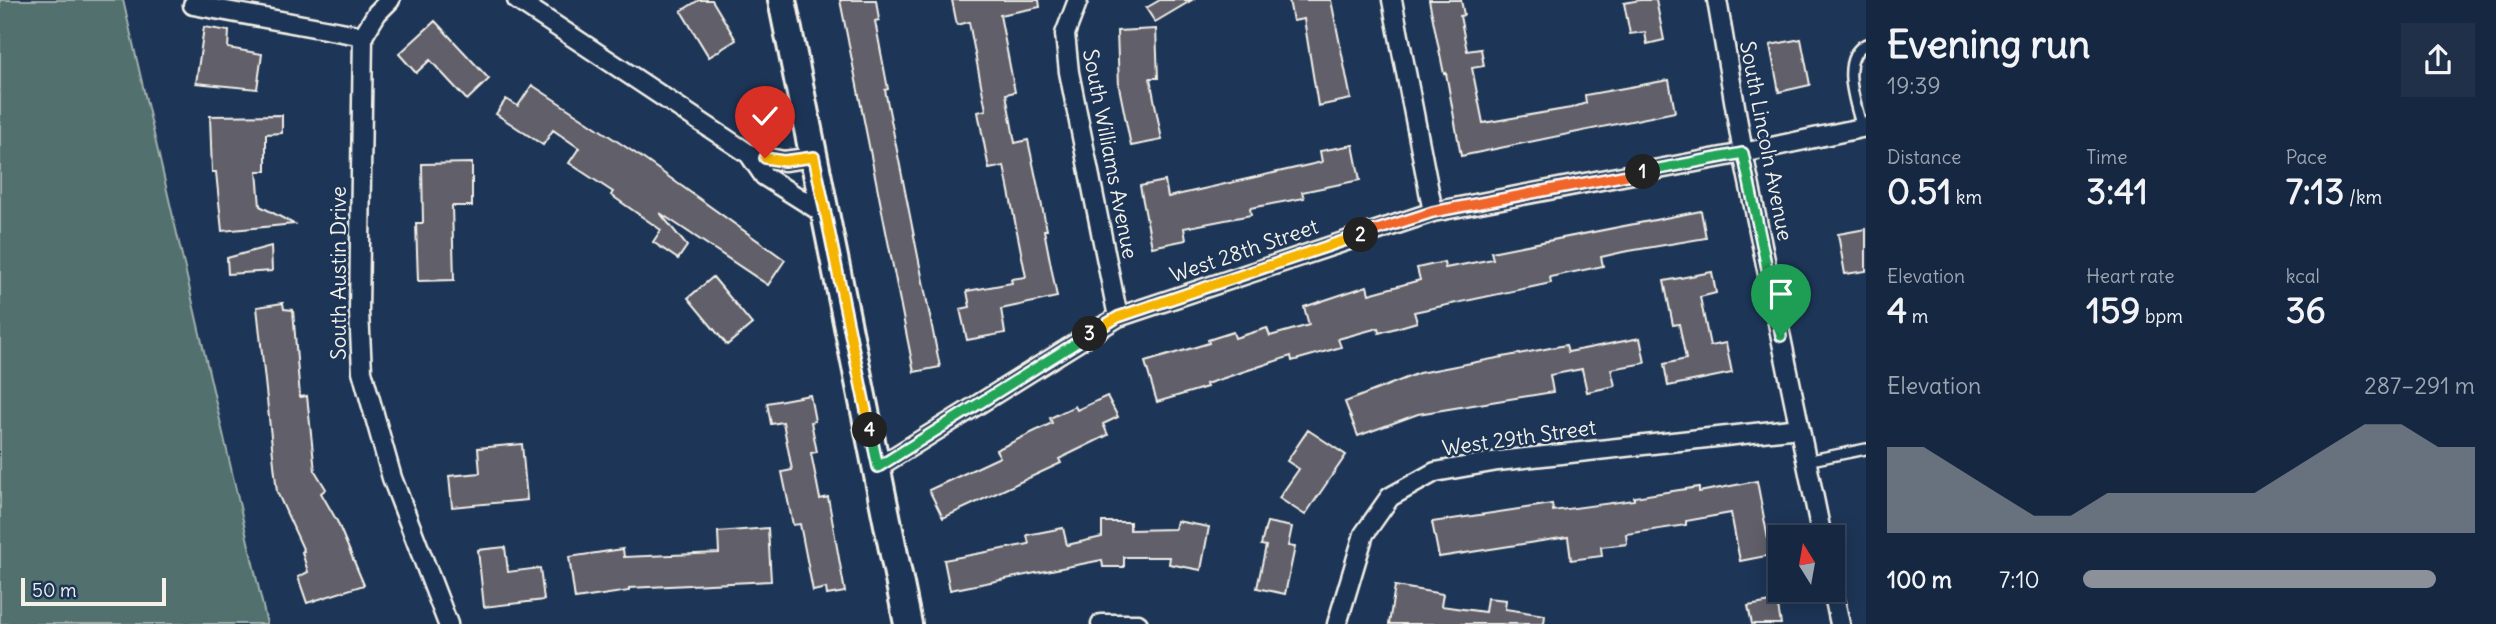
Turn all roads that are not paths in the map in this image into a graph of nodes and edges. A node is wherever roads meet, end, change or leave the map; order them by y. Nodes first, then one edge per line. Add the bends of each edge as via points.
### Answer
1 (390, 0) edge
2 (517, 0) edge
3 (782, 0) edge
4 (1078, 0) edge
5 (1392, 0) edge
6 (1717, 0) edge
7 (193, 5) dead end
8 (363, 36) junction
9 (1866, 44) edge
10 (1864, 127) edge
11 (1743, 153) junction
12 (749, 154) junction
13 (814, 157) junction
14 (1433, 212) junction
15 (826, 215) junction
16 (1118, 317) junction
17 (1800, 428) junction
18 (1866, 449) edge
19 (1806, 461) junction
20 (878, 467) junction
21 (1819, 525) edge
22 (1835, 602) edge
23 (448, 624) edge
24 (908, 624) edge
25 (1101, 624) edge
26 (1138, 624) edge
27 (1337, 624) edge
28 (1840, 624) edge

1 - 8 street
2 - 12 street
3 - 13 main road
4 - 16 street, South Williams Avenue via 1065,34 1069,72
5 - 14 street
6 - 11 street, South Lincoln Avenue
7 - 8 street
8 - 23 street, South Austin Drive via 362,371 392,478
9 - 10 lane via 1852,61 1851,80
10 - 11 street, West 28th Street
11 - 14 street, West 28th Street
11 - 17 street, South Lincoln Avenue
12 - 13 street via 784,161
12 - 15 street via 764,177
13 - 15 main road
14 - 16 street, West 28th Street
15 - 20 main road
16 - 20 street, West 28th Street
17 - 19 street, South Lincoln Avenue
17 - 27 street, West 29th Street via 1435,472 1390,497 1364,534
18 - 19 lane
19 - 21 street, South Lincoln Avenue
20 - 24 main road
22 - 28 street
25 - 26 street

